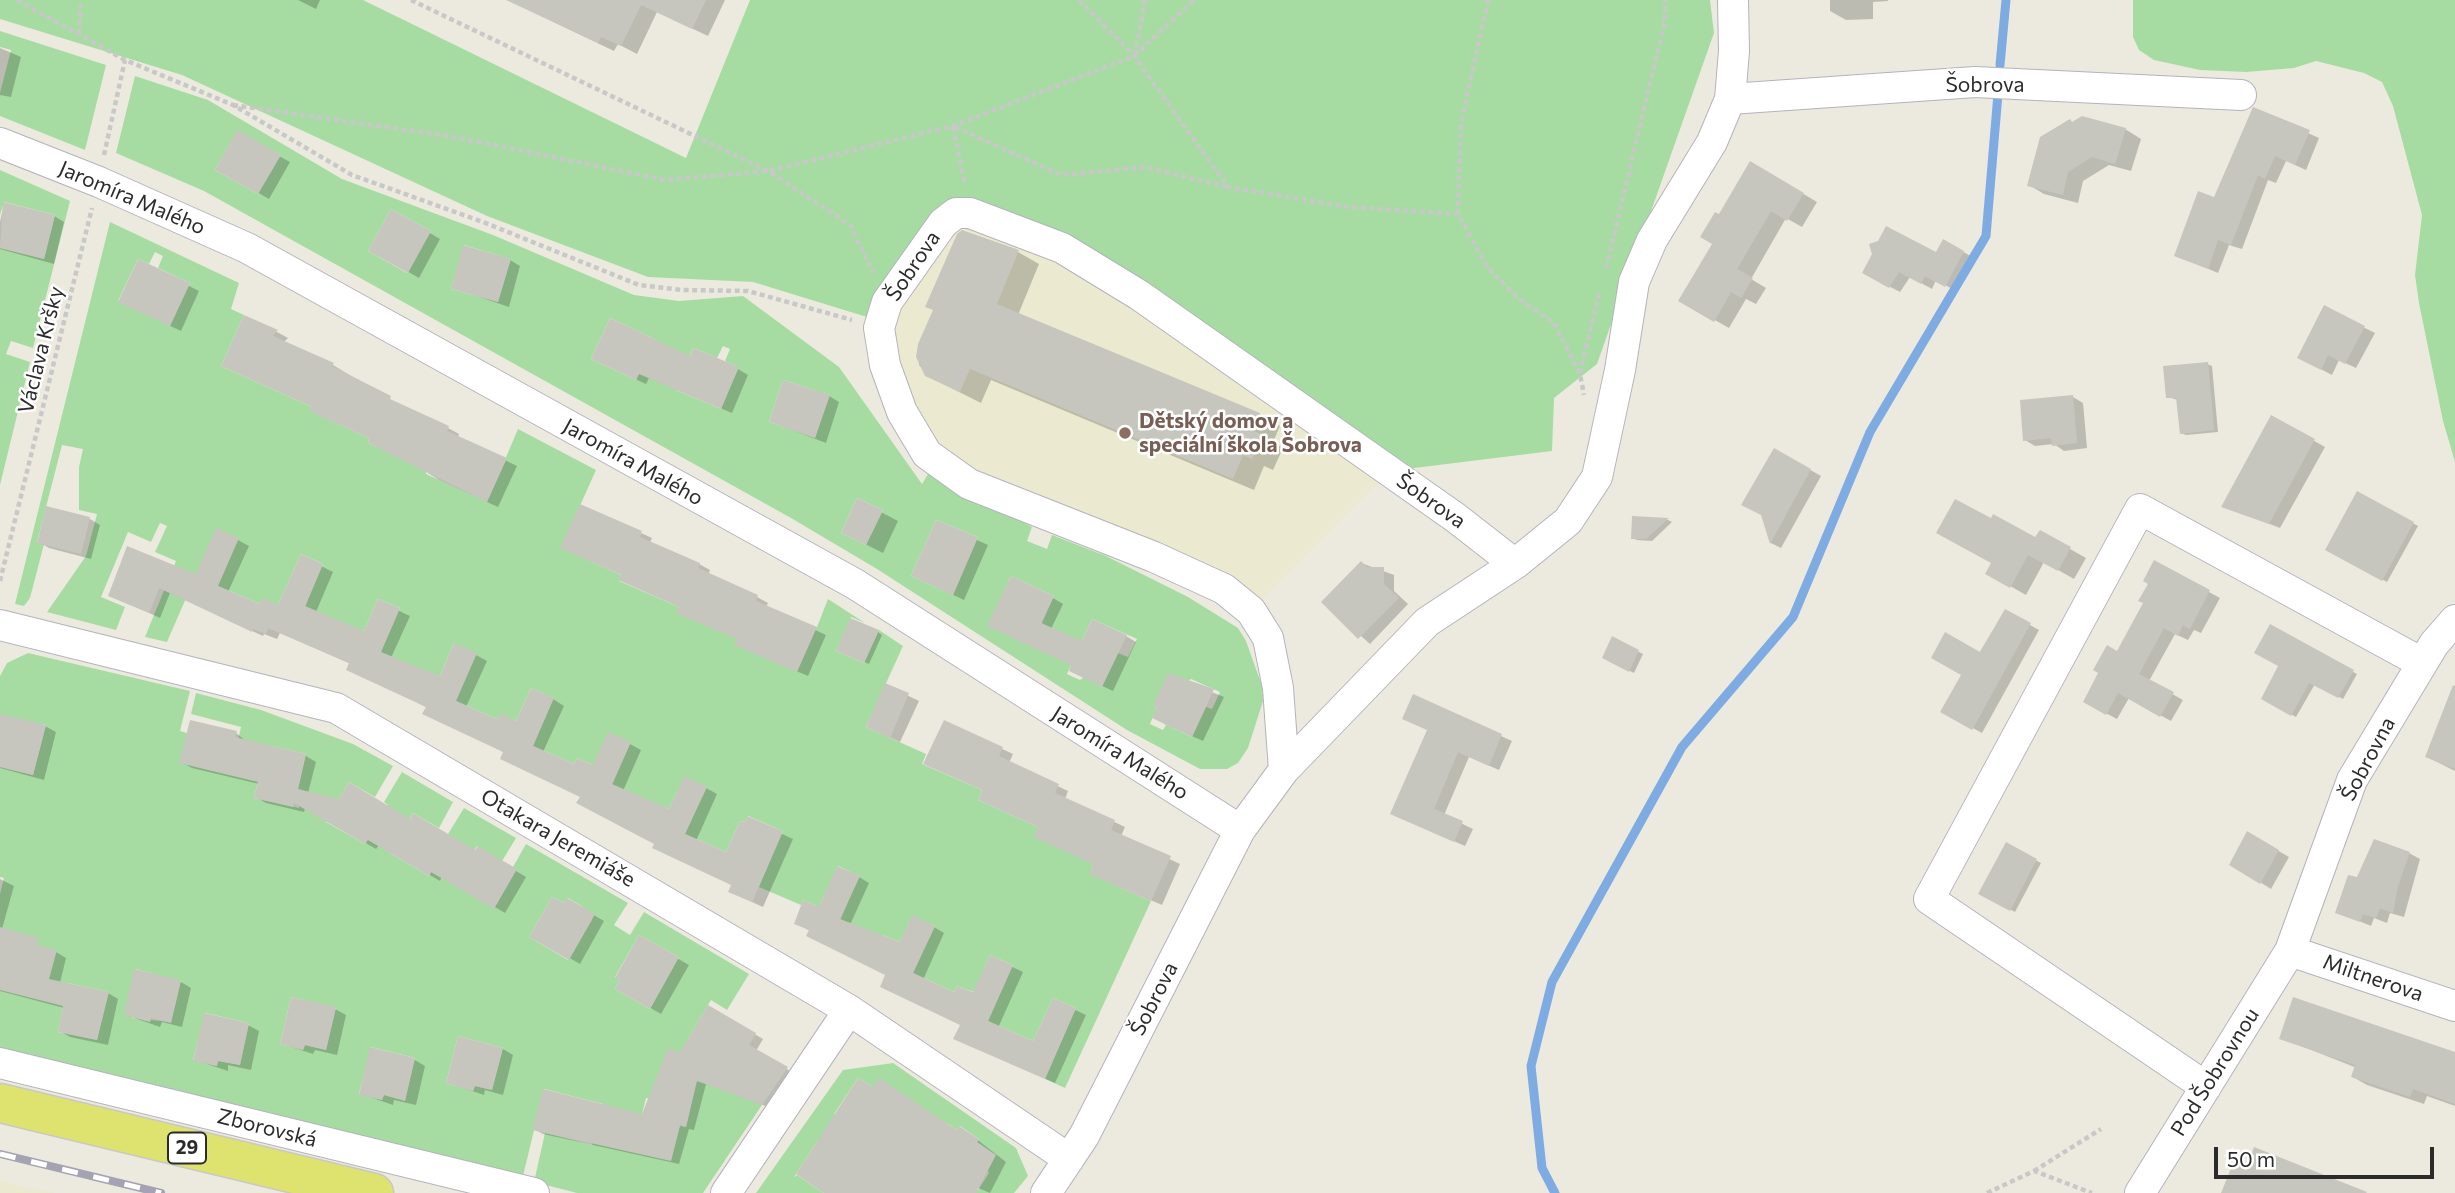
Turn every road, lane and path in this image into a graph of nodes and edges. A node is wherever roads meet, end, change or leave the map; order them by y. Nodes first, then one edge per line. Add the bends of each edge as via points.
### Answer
1 (17, 0) edge
2 (81, 0) edge
3 (411, 0) edge
4 (1079, 0) edge
5 (1144, 0) edge
6 (1194, 0) edge
7 (1488, 0) edge
8 (1665, 0) edge
9 (1733, 0) edge
10 (79, 34) junction
11 (1135, 56) junction
12 (125, 60) junction
13 (2241, 95) dead end
14 (1730, 99) junction
15 (233, 105) junction
16 (953, 126) junction
17 (0, 144) edge
18 (103, 160) dead end
19 (768, 172) junction
20 (1228, 187) junction
21 (92, 207) dead end
22 (971, 213) junction
23 (1458, 214) junction
24 (883, 315) junction
25 (1580, 374) junction
26 (1584, 400) dead end
27 (1515, 564) junction
28 (0, 581) edge
29 (2455, 620) edge
30 (0, 625) edge
31 (2422, 663) junction
32 (1284, 770) junction
33 (1240, 830) junction
34 (2290, 951) junction
35 (2455, 1006) edge
36 (849, 1010) junction
37 (0, 1063) edge
38 (2206, 1087) junction
39 (0, 1104) edge
40 (2101, 1129) dead end
41 (1069, 1159) junction
42 (2034, 1171) junction
43 (374, 1193) edge
44 (534, 1193) edge
45 (726, 1193) edge
46 (1045, 1193) edge
47 (1987, 1193) edge
48 (2092, 1193) edge
49 (2140, 1193) edge

1 - 10 path
2 - 10 path
3 - 19 path
4 - 11 path
5 - 11 path
6 - 11 path
7 - 23 path via 1461,122
8 - 25 path via 1665,21
9 - 14 street, Šobrova
10 - 12 path
11 - 16 path
11 - 20 path
12 - 15 path
12 - 18 path
13 - 14 street, Šobrova via 1975,82
14 - 27 street, Šobrova via 1712,142 1652,240 1634,282 1597,477 1568,521
15 - 19 path via 449,136 666,180
15 - 24 path via 352,175 639,285 748,291
16 - 19 path
16 - 20 path via 1061,175 1145,167
16 - 22 path
17 - 33 street, Jaromíra Malého via 99,181 247,248 369,315 855,584
19 - 24 path via 850,225
20 - 23 path via 1348,207
21 - 28 path, Václava Kršky
22 - 24 street, Šobrova via 956,213 943,223
22 - 27 street, Šobrova via 1062,248 1139,295
23 - 25 path via 1488,267 1519,299 1554,323
24 - 32 street, Šobrova via 885,365 901,411 927,454 969,484 1154,557 1224,589 1251,611 1268,638 1278,688
25 - 26 path
27 - 32 street, Šobrova via 1427,622
29 - 31 street, Šobrovna
30 - 36 street, Otakara Jeremiáše via 336,708
31 - 34 street, Šobrovna via 2351,780
31 - 38 street via 2140,509 1929,899
32 - 33 street, Šobrova
33 - 41 street, Šobrova
34 - 35 street, Miltnerova
34 - 38 street, Pod Šobrovnou
36 - 41 street, Otakara Jeremiáše
36 - 45 street
37 - 44 street, Zborovská
38 - 49 street, Pod Šobrovnou
39 - 43 main road, 29
40 - 42 path
41 - 46 street, Šobrova
42 - 47 path
42 - 48 path

